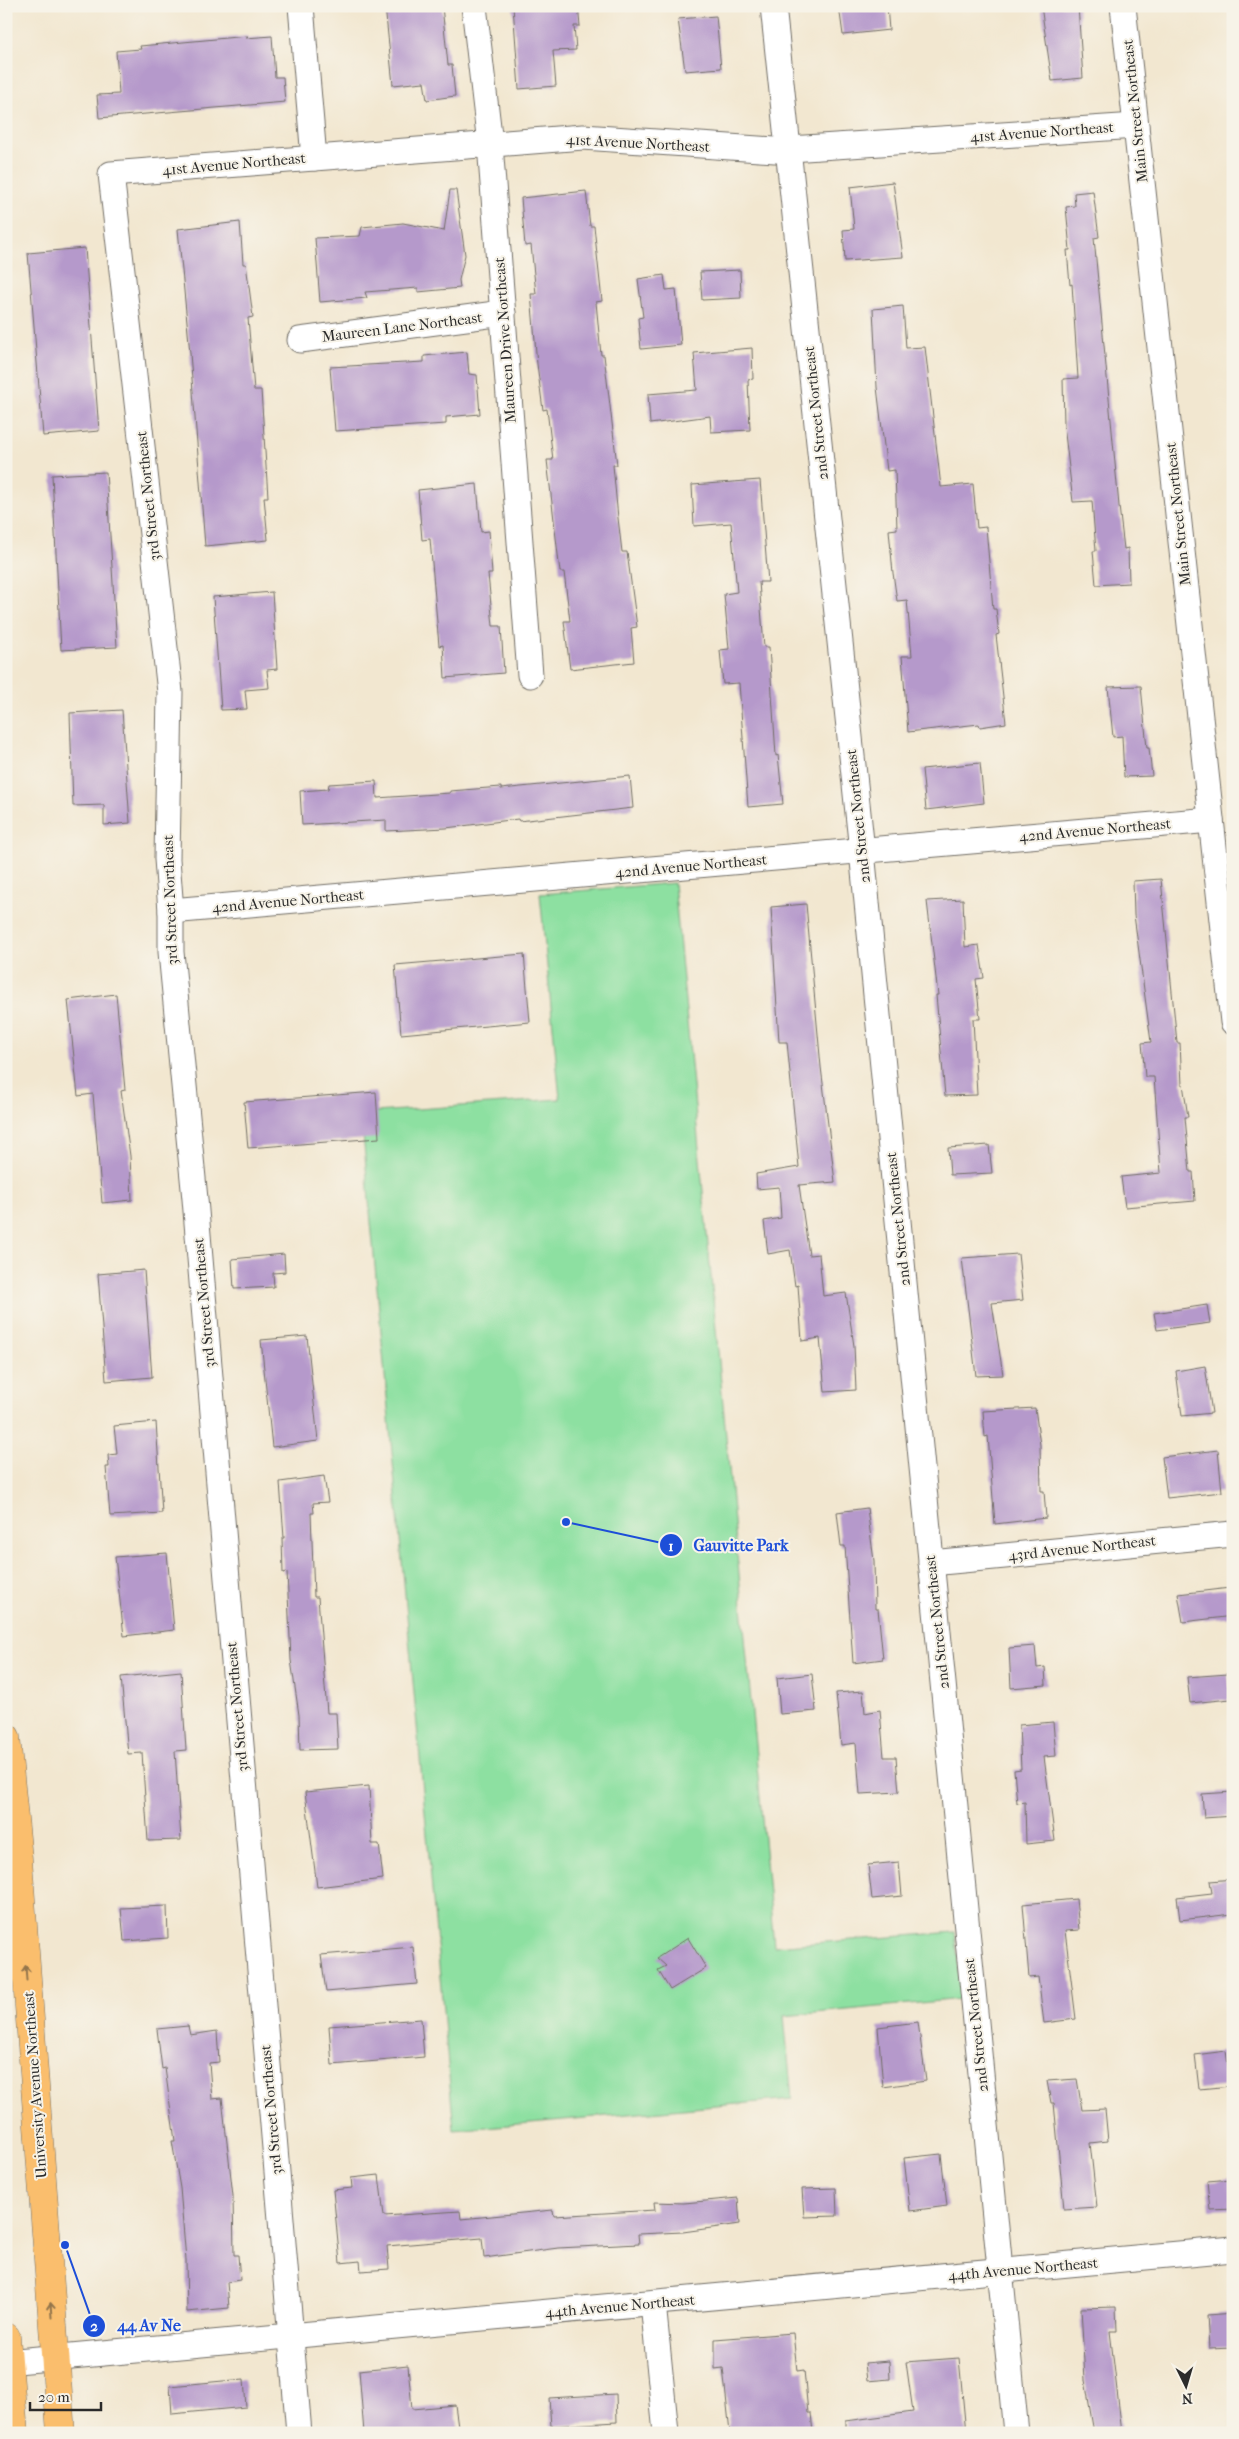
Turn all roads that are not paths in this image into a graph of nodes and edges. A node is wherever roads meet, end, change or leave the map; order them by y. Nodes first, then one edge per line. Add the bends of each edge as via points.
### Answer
1 (301, 6) edge
2 (474, 6) edge
3 (773, 6) edge
4 (1123, 6) edge
5 (1136, 126) junction
6 (490, 144) junction
7 (788, 149) junction
8 (314, 158) junction
9 (111, 174) joint
10 (503, 313) junction
11 (300, 340) dead end
12 (530, 675) dead end
13 (1211, 820) junction
14 (862, 851) junction
15 (171, 911) junction
16 (1233, 1022) edge
17 (1233, 1534) edge
18 (931, 1563) junction
19 (6, 1737) edge
20 (1233, 2249) edge
21 (1000, 2271) junction
22 (653, 2303) junction
23 (290, 2337) junction
24 (7, 2354) edge
25 (55, 2358) junction
26 (14, 2433) edge
27 (61, 2433) edge
28 (299, 2433) edge
29 (666, 2433) edge
30 (1016, 2433) edge

1 - 8 street
2 - 6 street, Maureen Drive Northeast
3 - 7 street, 2nd Street Northeast
4 - 5 street, Main Street Northeast
5 - 7 street, 41st Avenue Northeast
5 - 13 street, Main Street Northeast
6 - 7 street, 41st Avenue Northeast via 583,137
6 - 8 street, 41st Avenue Northeast
6 - 10 street, Maureen Drive Northeast
7 - 14 street, 2nd Street Northeast
8 - 9 street, 41st Avenue Northeast
9 - 15 street, 3rd Street Northeast via 170,692 167,859
10 - 11 street, Maureen Lane Northeast
10 - 12 street, Maureen Drive Northeast
13 - 14 street, 42nd Avenue Northeast
13 - 16 street, Main Street Northeast
14 - 15 street, 42nd Avenue Northeast
14 - 18 street, 2nd Street Northeast
15 - 23 street, 3rd Street Northeast via 171,952 196,1209
17 - 18 street, 43rd Avenue Northeast
18 - 21 street, 2nd Street Northeast
25 -> 19 main road, University Avenue Northeast
20 - 21 street, 44th Avenue Northeast
21 - 22 street, 44th Avenue Northeast
21 - 30 street, 2nd Street Northeast
22 - 23 street, 44th Avenue Northeast
22 - 29 street
23 - 25 street, 44th Avenue Northeast
23 - 28 street, 3rd Street Northeast
24 - 25 street, 44th Avenue Northeast
24 - 26 main road
25 - 27 main road, University Avenue Northeast

